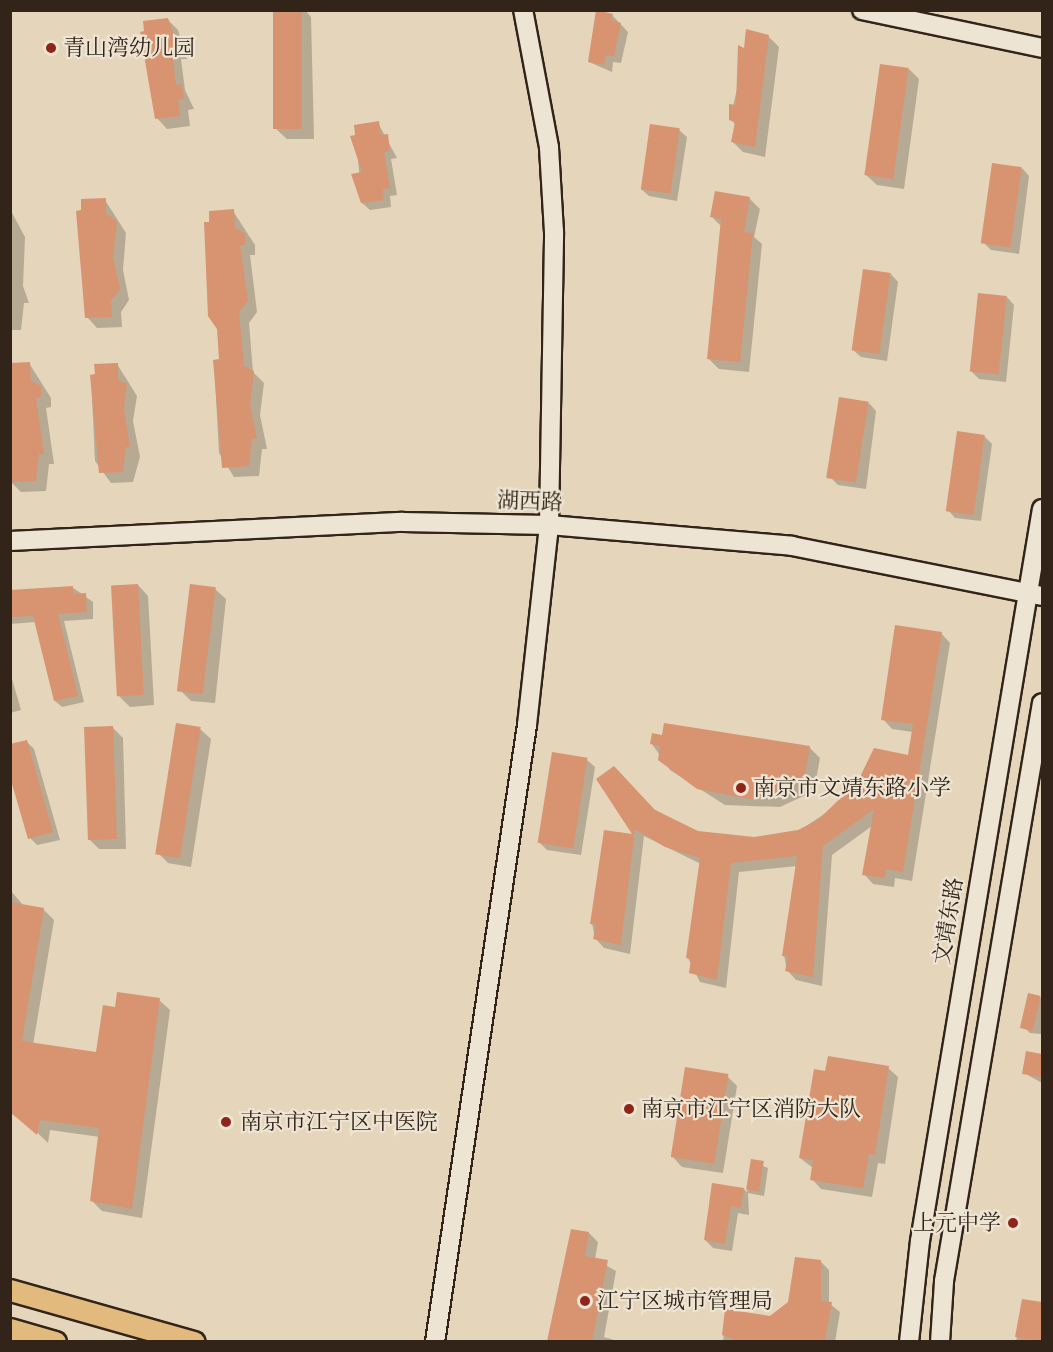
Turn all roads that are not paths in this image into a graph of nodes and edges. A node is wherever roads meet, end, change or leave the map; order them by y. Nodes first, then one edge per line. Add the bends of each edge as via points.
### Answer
1 (523, 10) edge
2 (862, 10) edge
3 (1042, 48) edge
4 (1042, 509) edge
5 (549, 525) junction
6 (10, 541) edge
7 (1034, 595) edge
8 (1042, 703) edge
9 (10, 1290) edge
10 (10, 1329) edge
11 (56, 1341) edge
12 (194, 1341) edge
13 (435, 1341) edge
14 (909, 1341) edge
15 (940, 1341) edge

1 - 5 main road via 549,147 554,232
2 - 3 main road
4 - 7 main road, 文靖东路
5 - 6 main road, 湖西路 via 403,522
5 - 7 main road, 湖西路 via 792,546
5 - 13 main road via 527,725
7 - 14 main road, 文靖东路 via 920,1241
8 - 15 main road via 944,1281
9 - 12 main road
10 - 11 main road

